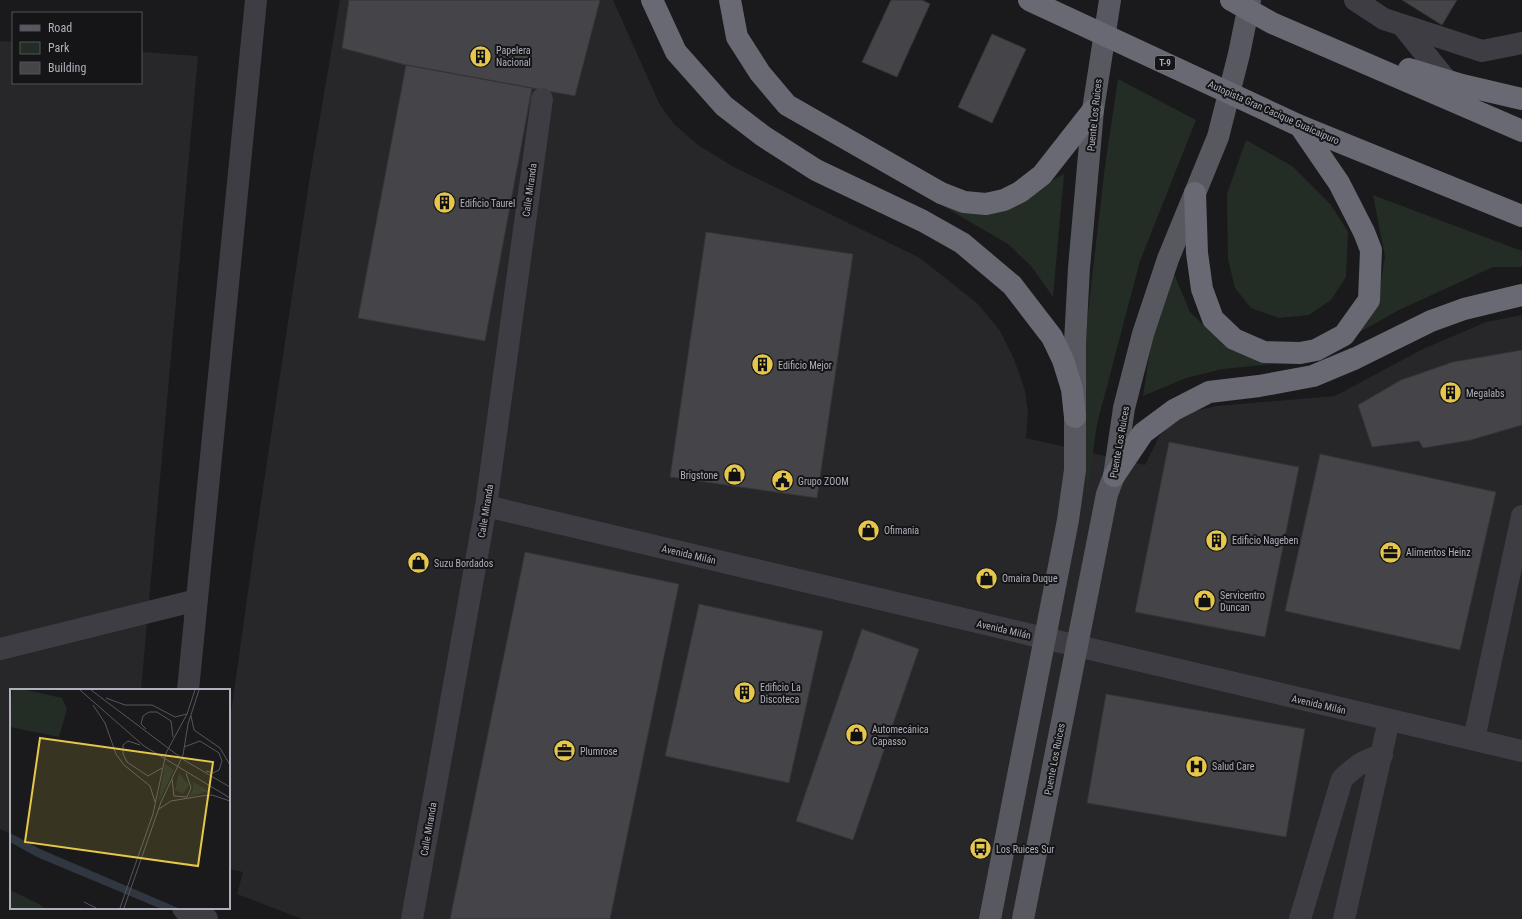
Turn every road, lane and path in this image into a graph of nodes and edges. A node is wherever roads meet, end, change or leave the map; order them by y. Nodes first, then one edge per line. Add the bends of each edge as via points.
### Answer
1 (256, 0) edge
2 (652, 0) edge
3 (730, 0) edge
4 (1029, 0) edge
5 (1110, 0) edge
6 (1231, 0) edge
7 (1250, 0) edge
8 (1355, 0) edge
9 (1402, 25) junction
10 (1309, 38) junction
11 (1522, 42) edge
12 (1447, 81) junction
13 (542, 99) dead end
14 (1522, 99) edge
15 (1093, 110) junction
16 (1300, 126) junction
17 (1522, 131) edge
18 (1194, 193) junction
19 (1522, 216) edge
20 (1522, 295) edge
21 (1075, 417) junction
22 (1110, 485) junction
23 (486, 506) junction
24 (1522, 516) edge
25 (197, 600) junction
26 (0, 649) edge
27 (188, 689) edge
28 (1389, 720) junction
29 (1474, 739) junction
30 (1522, 751) edge
31 (1382, 755) junction
32 (184, 909) edge
33 (207, 919) edge
34 (412, 919) edge
35 (990, 919) edge
36 (1023, 919) edge
37 (1300, 919) edge
38 (1344, 919) edge

1 - 25 street
2 - 21 highway via 676,52 724,106 763,136 816,170 923,221 962,243 1012,285 1052,337 1063,360 1072,389
3 - 15 highway via 737,37 760,73 787,105 941,193 964,202 986,204 1004,200 1020,192 1042,175
4 - 16 highway, Autopista Gran Cacique Guaicaipuro / T-9
5 - 15 main road, Puente Los Ruices
6 - 10 highway via 1272,23
7 - 18 main road, Puente Los Ruices via 1218,137
8 - 9 street via 1384,19
9 - 11 street via 1482,51
9 - 12 street
10 - 12 highway
10 - 17 highway
12 - 14 highway
13 - 23 street, Calle Miranda
15 - 21 main road, Puente Los Ruices via 1075,342
16 - 18 highway via 1339,183 1371,250 1369,300 1344,335 1316,350 1300,353 1264,352 1234,339 1213,319 1202,289
16 - 19 highway, Autopista Gran Cacique Guaicaipuro / T-9
18 - 22 main road, Puente Los Ruices via 1168,259 1144,334 1124,408
20 - 22 highway via 1457,311 1431,321 1314,376 1209,392 1174,410 1144,433
21 - 35 main road, Puente Los Ruices via 1075,470 1068,520
22 - 36 main road, Puente Los Ruices
23 - 28 street, Avenida Milán
23 - 34 street, Calle Miranda
24 - 29 street
25 - 26 street
25 - 27 street
28 - 29 street, Avenida Milán
28 - 31 street
29 - 30 street, Avenida Milán
31 - 37 street via 1356,766 1342,779
31 - 38 street
32 - 33 street via 188,914

